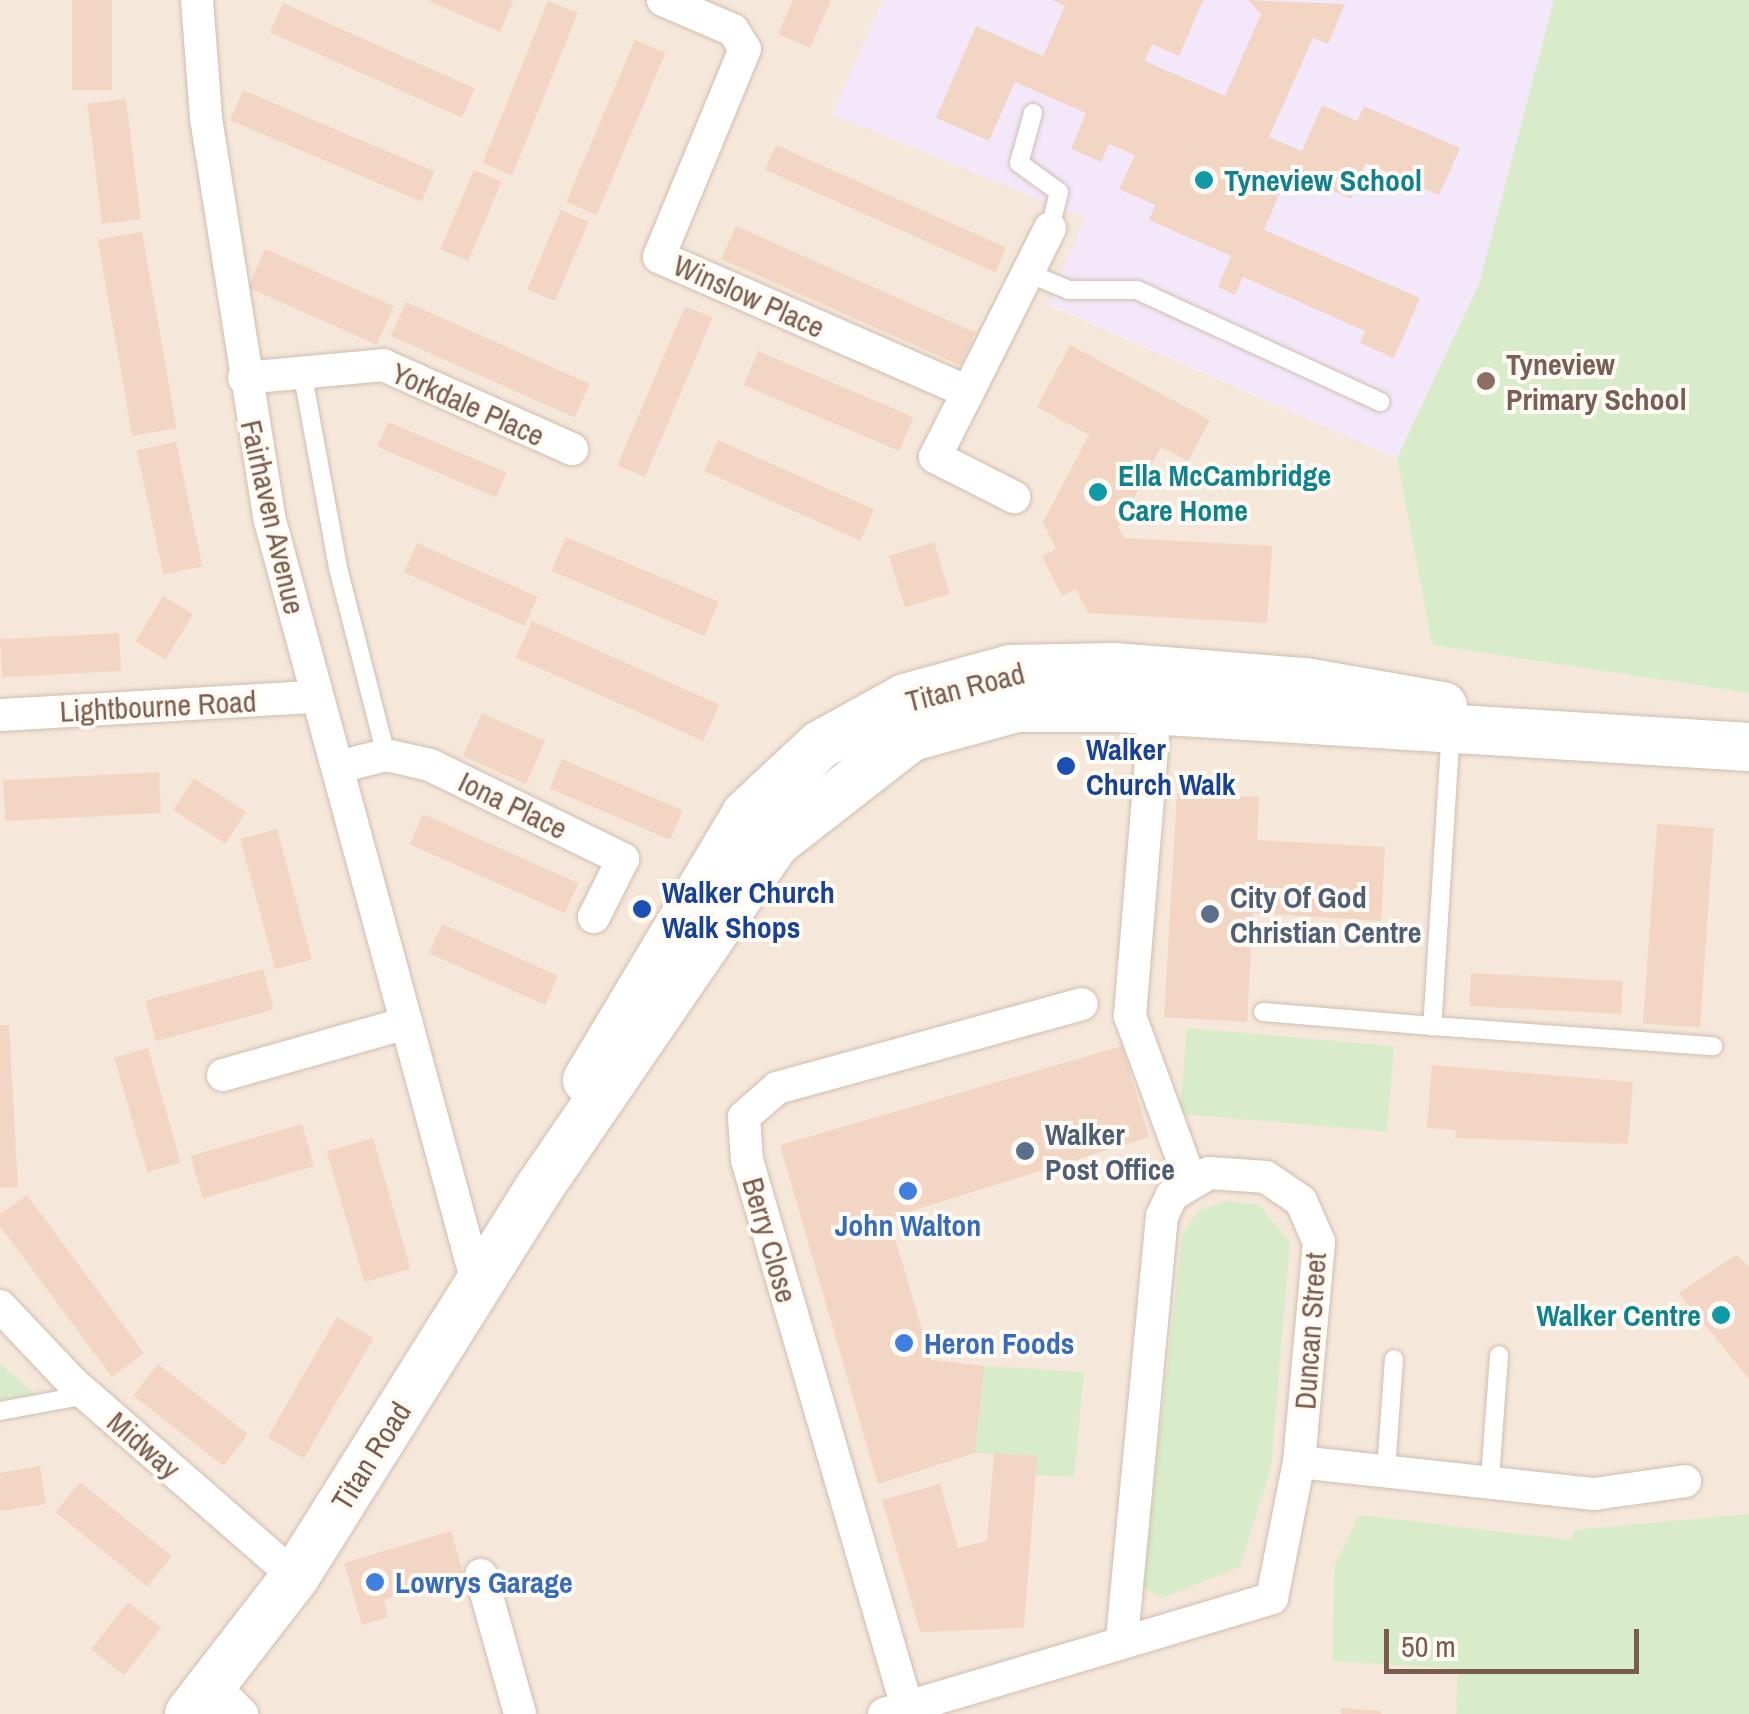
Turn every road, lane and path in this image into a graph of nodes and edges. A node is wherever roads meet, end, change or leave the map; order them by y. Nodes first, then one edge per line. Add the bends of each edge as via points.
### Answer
1 (197, 0) edge
2 (663, 0) edge
3 (1033, 112) dead end
4 (1050, 228) joint
5 (1028, 274) junction
6 (302, 371) junction
7 (244, 378) junction
8 (968, 392) junction
9 (1382, 402) dead end
10 (572, 450) dead end
11 (1014, 497) dead end
12 (316, 697) junction
13 (1155, 712) junction
14 (0, 716) edge
15 (1451, 719) junction
16 (1749, 747) edge
17 (386, 755) junction
18 (338, 768) junction
19 (594, 917) dead end
20 (1082, 1004) dead end
21 (1263, 1012) dead end
22 (407, 1023) junction
23 (1432, 1026) junction
24 (1713, 1046) dead end
25 (223, 1075) dead end
26 (1190, 1180) junction
27 (539, 1188) junction
28 (478, 1286) junction
29 (0, 1306) edge
30 (1499, 1355) dead end
31 (1394, 1359) dead end
32 (87, 1395) junction
33 (0, 1411) edge
34 (1299, 1462) junction
35 (1386, 1470) junction
36 (1490, 1480) junction
37 (1685, 1481) dead end
38 (481, 1575) dead end
39 (295, 1577) junction
40 (1122, 1640) junction
41 (216, 1705) edge
42 (895, 1710) edge
43 (520, 1714) edge

1 - 7 street, Fairhaven Avenue
2 - 8 street, Winslow Place via 733,30 745,50 659,257
3 - 4 lane via 1019,163 1058,192
4 - 5 street
5 - 8 street
5 - 9 lane via 1069,290 1137,290
6 - 7 street, Yorkdale Place
6 - 10 street, Yorkdale Place via 383,365
6 - 17 lane via 338,568
7 - 12 street, Fairhaven Avenue
8 - 11 street via 935,457
12 - 14 street, Lightbourne Road
12 - 18 street, Fairhaven Avenue
13 - 15 street, Titan Road
13 - 26 street via 1130,1016
13 - 27 street, Titan Road via 1016,708 911,737 844,784 775,842
15 - 16 street, Titan Road
15 - 23 lane
15 - 27 street, Titan Road via 1306,682 1114,667 1010,669 905,698 820,744 746,814 596,1061
17 - 18 street, Iona Place
17 - 19 street, Iona Place via 430,764 623,859
18 - 22 street, Fairhaven Avenue
20 - 42 street, Berry Close via 777,1088 744,1117 747,1160
21 - 23 lane
22 - 25 street
22 - 28 street, Fairhaven Avenue
23 - 24 lane
26 - 34 street, Duncan Street via 1266,1177 1301,1201 1312,1223 1318,1271
26 - 40 street via 1172,1194 1156,1243
27 - 28 street, Titan Road
28 - 39 street, Titan Road
29 - 32 street, Midway
30 - 36 lane
31 - 35 lane
32 - 33 lane
32 - 39 street, Midway
34 - 35 street
34 - 40 street, Duncan Street via 1272,1598
35 - 36 street
36 - 37 street via 1594,1494
38 - 43 street
39 - 41 street, Titan Road
40 - 42 street, Duncan Street

